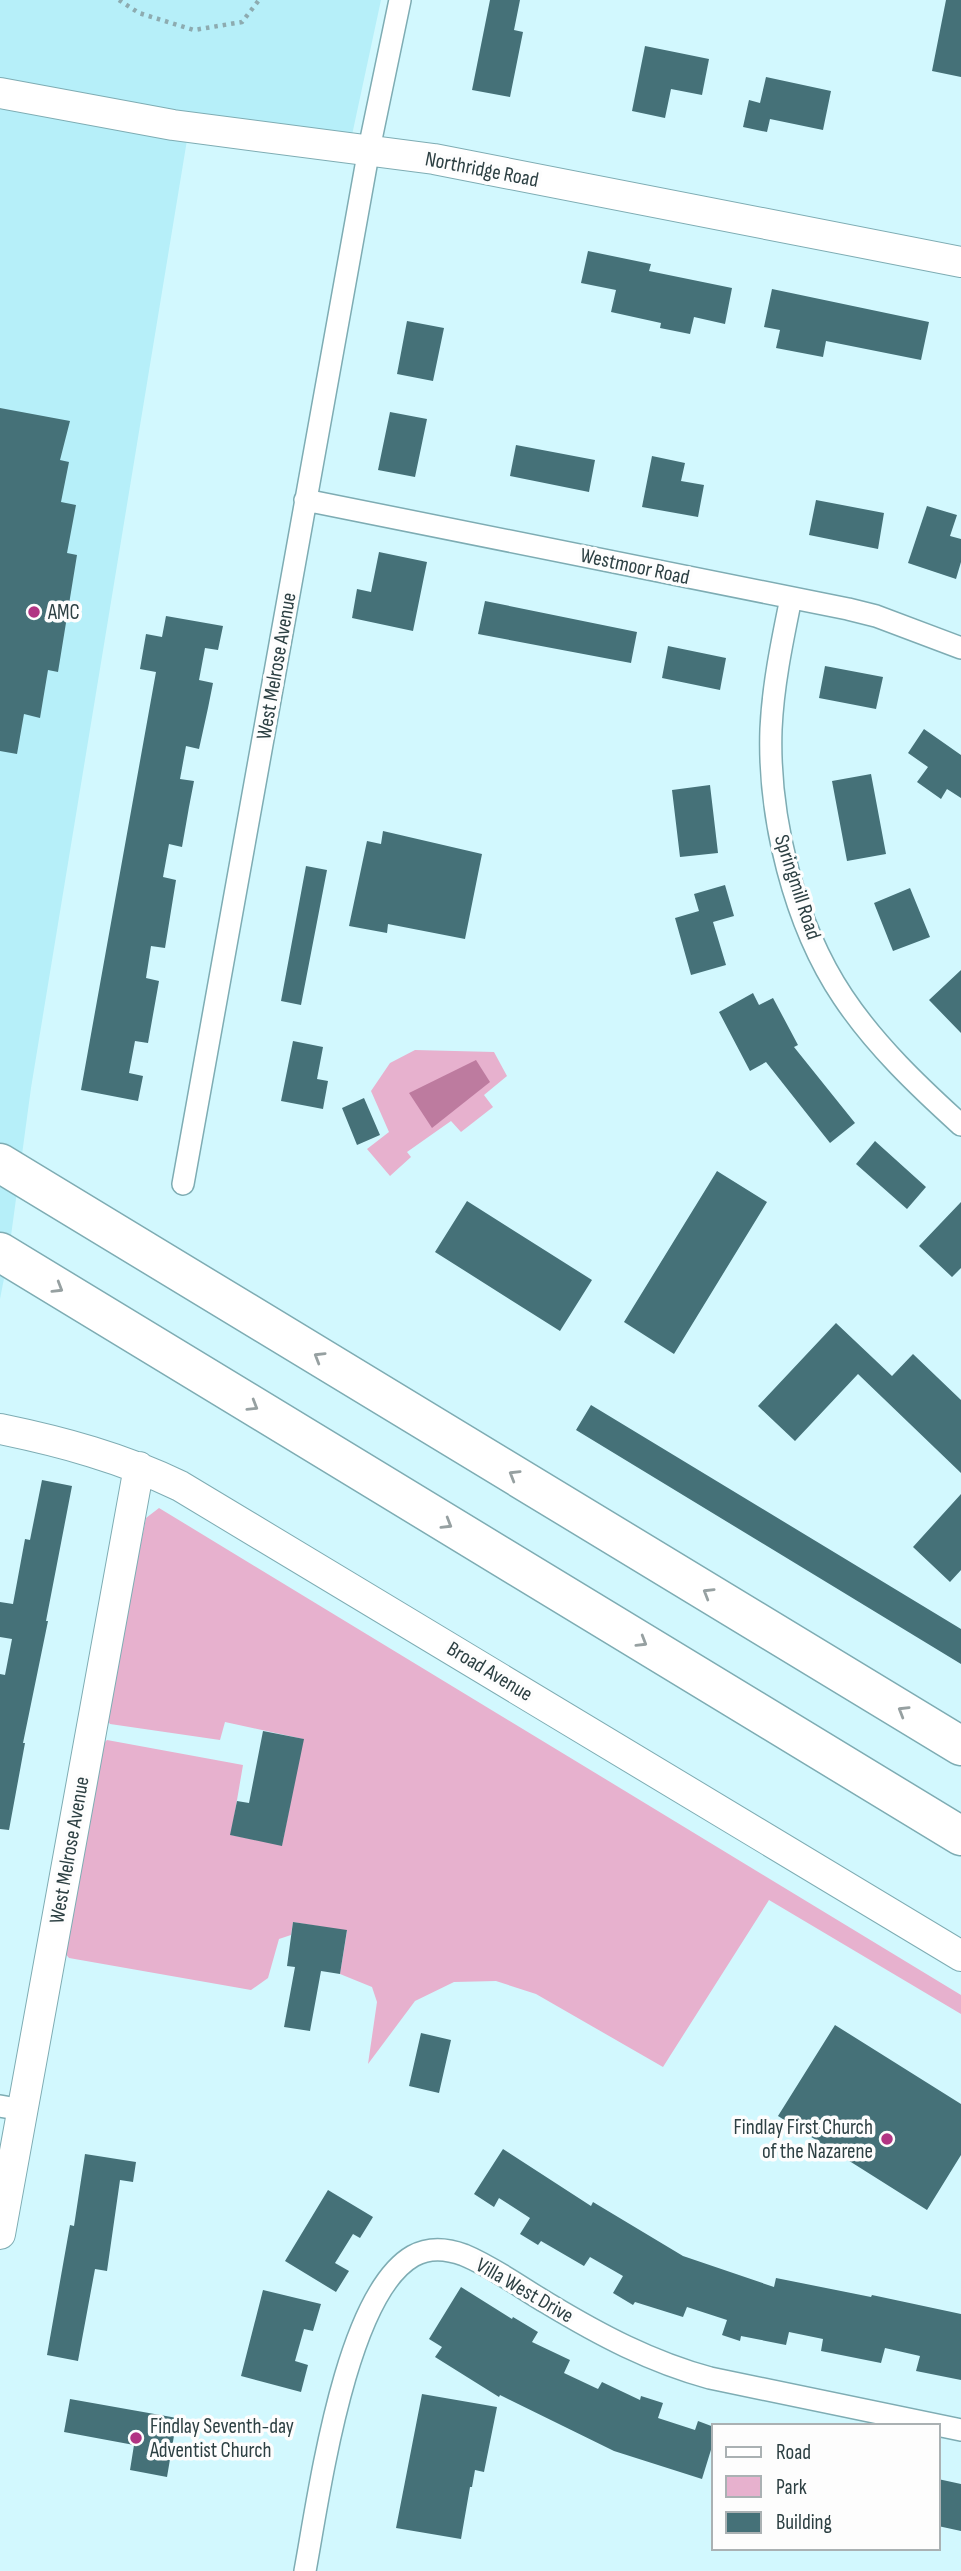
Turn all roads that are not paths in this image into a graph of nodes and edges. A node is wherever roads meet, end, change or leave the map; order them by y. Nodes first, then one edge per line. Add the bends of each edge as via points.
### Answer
1 (400, 0) edge
2 (0, 93) edge
3 (369, 149) junction
4 (961, 262) edge
5 (305, 500) junction
6 (791, 598) junction
7 (961, 648) edge
8 (961, 1125) edge
9 (0, 1163) edge
10 (183, 1184) dead end
11 (0, 1252) edge
12 (0, 1429) edge
13 (139, 1467) junction
14 (961, 1746) edge
15 (961, 1836) edge
16 (961, 1956) edge
17 (11, 2108) edge
18 (0, 2234) edge
19 (932, 2424) edge
20 (940, 2426) edge
21 (961, 2430) edge
22 (305, 2571) edge

1 - 3 street, West Melrose Avenue
2 - 3 main road, Northridge Road via 173,125
3 - 4 main road, Northridge Road
3 - 5 street, West Melrose Avenue
5 - 6 street, Westmoor Road
5 - 10 street, West Melrose Avenue
6 - 7 street, Westmoor Road via 876,616
6 - 8 street, Springmill Road via 773,698 771,742 779,829 795,892 826,969 843,997 894,1061
14 -> 9 highway
11 -> 15 highway
12 - 13 main road, Broad Avenue
13 - 16 main road, Broad Avenue via 237,1519
13 - 17 main road, West Melrose Avenue via 65,1868
17 - 18 main road, West Melrose Avenue
19 - 22 street, Villa West Drive via 679,2370 619,2344 477,2261 447,2250 430,2250 415,2255 391,2276 354,2349 329,2444
20 - 21 street, Villa West Drive

